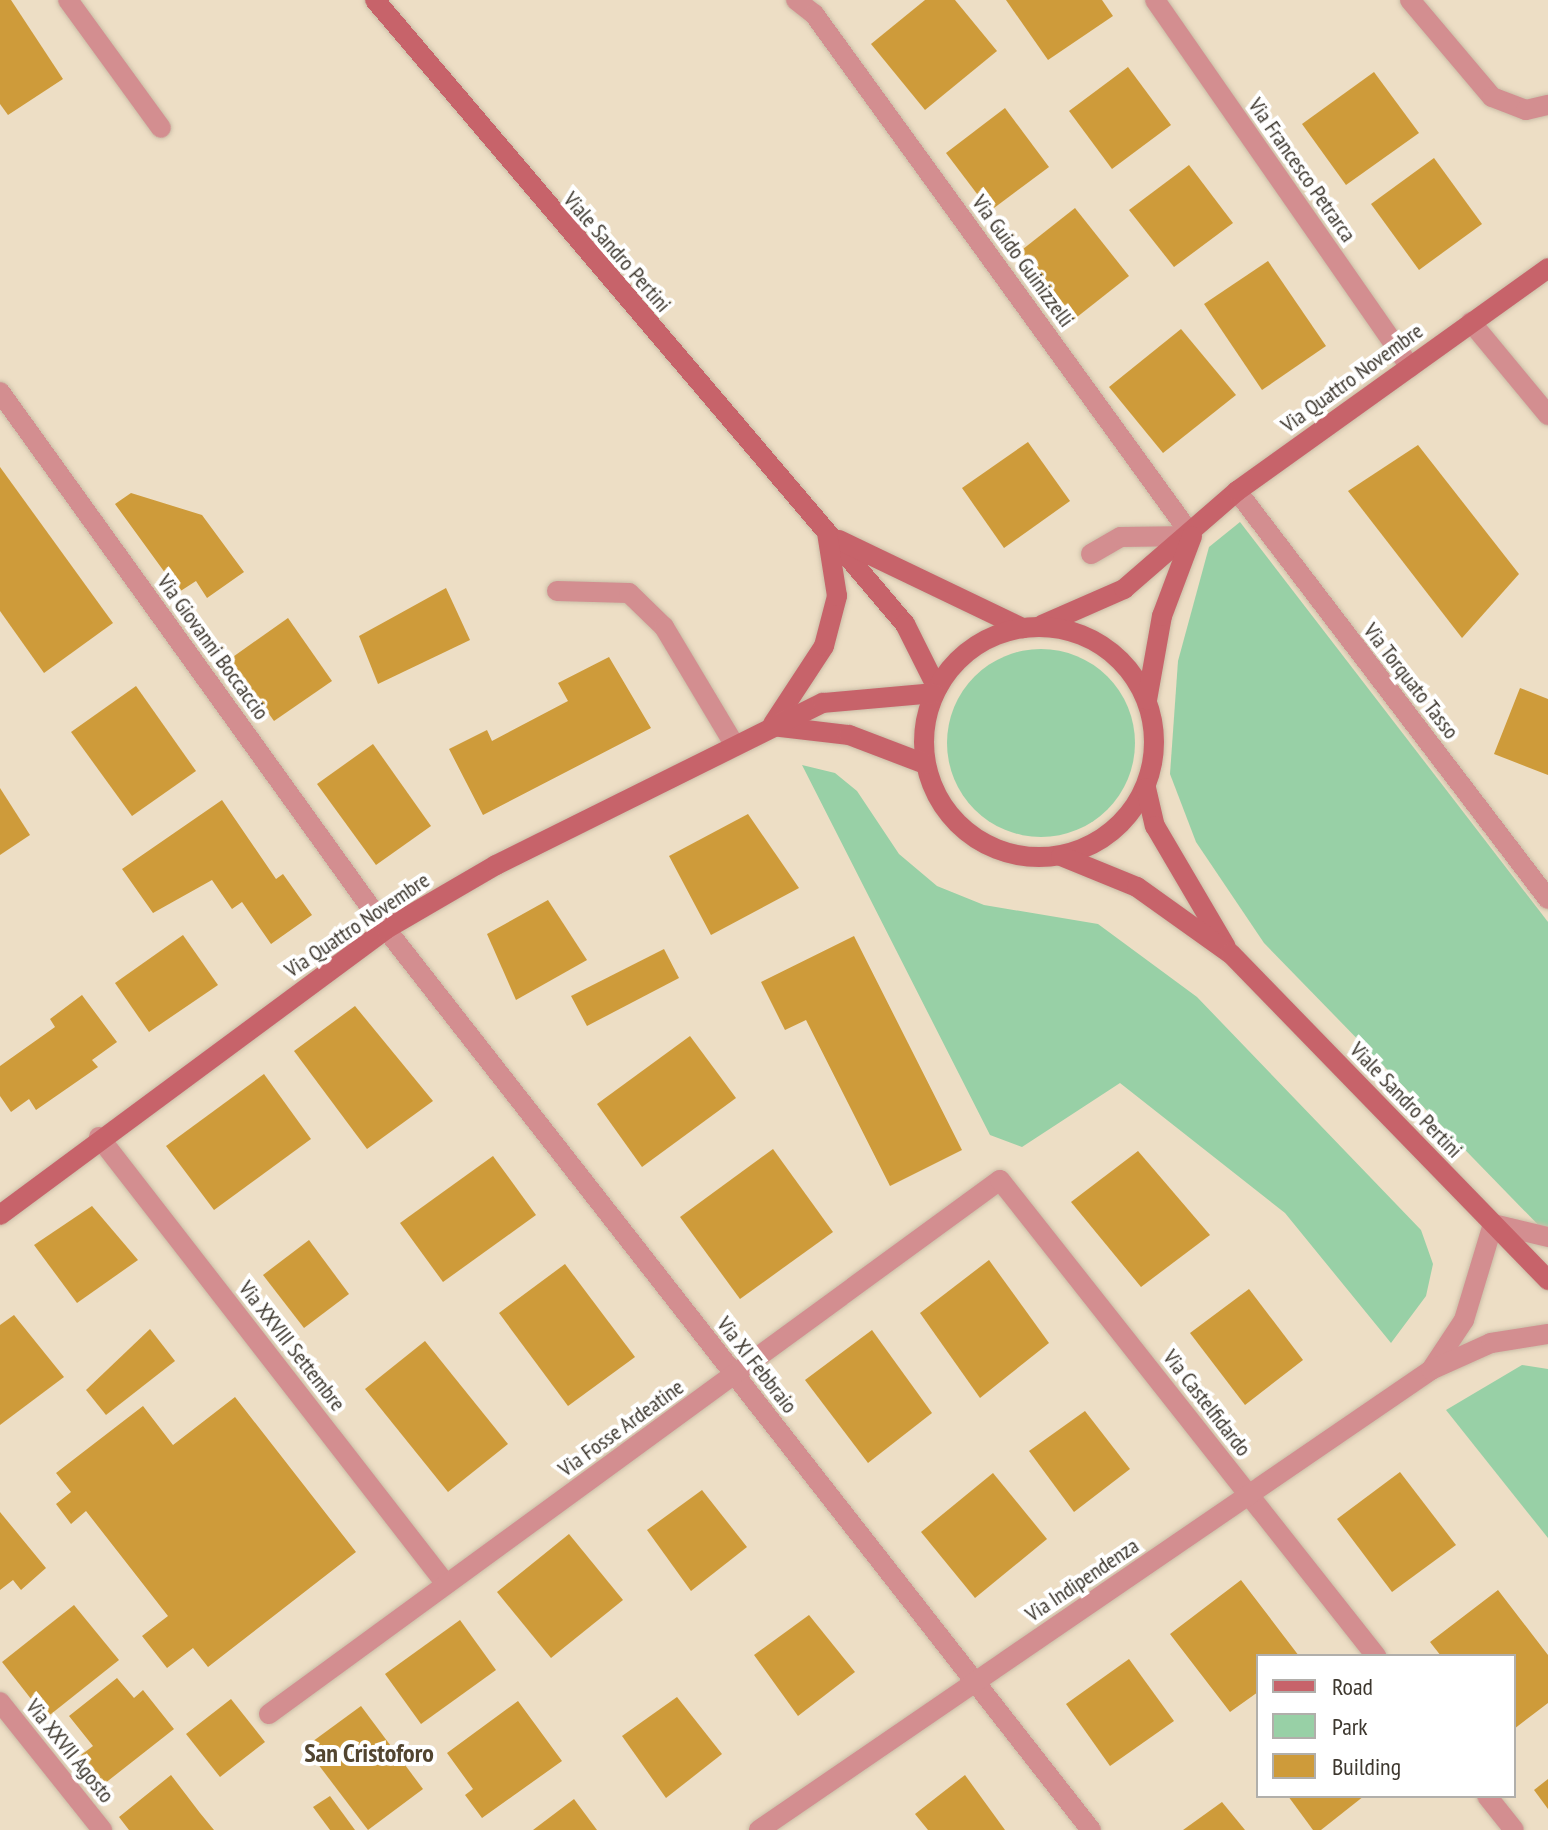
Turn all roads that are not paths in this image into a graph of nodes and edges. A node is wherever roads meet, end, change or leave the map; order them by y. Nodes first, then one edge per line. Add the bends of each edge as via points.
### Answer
1 (68, 0) edge
2 (375, 0) edge
3 (796, 0) edge
4 (1155, 0) edge
5 (1410, 0) edge
6 (1548, 105) edge
7 (161, 128) dead end
8 (1548, 268) edge
9 (1471, 322) junction
10 (1410, 367) junction
11 (0, 392) edge
12 (1548, 415) edge
13 (1237, 491) junction
14 (827, 533) junction
15 (1192, 536) junction
16 (1091, 554) dead end
17 (557, 591) dead end
18 (1030, 627) junction
19 (935, 690) junction
20 (1147, 700) junction
21 (772, 726) junction
22 (734, 744) junction
23 (925, 764) junction
24 (1146, 788) junction
25 (1061, 856) junction
26 (1548, 899) edge
27 (386, 929) junction
28 (1231, 954) junction
29 (99, 1137) junction
30 (1000, 1180) joint
31 (0, 1215) edge
32 (1493, 1224) junction
33 (1548, 1237) edge
34 (1548, 1280) edge
35 (1548, 1334) edge
36 (1431, 1370) junction
37 (735, 1374) junction
38 (1249, 1495) junction
39 (446, 1584) junction
40 (1374, 1654) edge
41 (975, 1683) junction
42 (0, 1702) edge
43 (269, 1714) dead end
44 (1489, 1798) edge
45 (102, 1830) edge
46 (759, 1830) edge
47 (1091, 1830) edge
48 (1514, 1830) edge

1 - 7 street
2 - 14 main road, Viale Sandro Pertini
3 - 15 street, Via Guido Guinizzelli via 814,14
4 - 10 street, Via Francesco Petrarca
5 - 6 street via 1492,97 1526,110
8 - 9 main road, Via Quattro Novembre
9 - 10 main road, Via Quattro Novembre
9 - 12 street
10 - 13 main road, Via Quattro Novembre
11 - 27 street, Via Giovanni Boccaccio
13 - 15 main road, Via Quattro Novembre
13 - 26 street, Via Torquato Tasso
14 - 18 main road, Viale Sandro Pertini via 940,594
14 - 19 main road, Viale Sandro Pertini via 905,624
14 - 21 main road via 837,596 824,646
15 - 16 street via 1121,537
15 - 18 main road, Via Quattro Novembre via 1124,589
15 - 20 main road via 1162,616
17 - 22 street via 629,593 664,627
18 - 19 main road, Viale Sandro Pertini via 988,638 958,659
18 - 20 main road, Viale Sandro Pertini via 1104,646
19 - 21 main road, Via Quattro Novembre via 857,696
19 - 23 main road, Viale Sandro Pertini via 924,727
20 - 24 main road, Viale Sandro Pertini via 1155,744
21 - 22 main road, Via Quattro Novembre
21 - 23 main road via 849,735
22 - 27 main road, Via Quattro Novembre
23 - 25 main road, Viale Sandro Pertini via 943,805 974,838 1016,855
24 - 25 main road, Viale Sandro Pertini via 1126,819 1097,843
24 - 28 main road, Viale Sandro Pertini via 1155,826
25 - 28 main road, Viale Sandro Pertini via 1137,887
27 - 29 main road, Via Quattro Novembre
27 - 37 street, Via XI Febbraio
28 - 32 main road, Viale Sandro Pertini
29 - 31 main road, Via Quattro Novembre
29 - 39 street, Via XXVIII Settembre
30 - 37 street, Via Fosse Ardeatine
30 - 38 street, Via Castelfidardo
32 - 33 street
32 - 34 main road, Viale Sandro Pertini
32 - 36 street, Via Indipendenza via 1464,1320
35 - 36 street, Via Indipendenza via 1491,1343
36 - 38 street, Via Indipendenza
37 - 39 street, Via Fosse Ardeatine
37 - 41 street, Via XI Febbraio
38 - 40 street, Via Castelfidardo
38 - 41 street, Via Indipendenza
39 - 43 street, Via Fosse Ardeatine
41 - 46 street, Via Indipendenza
41 - 47 street, Via XI Febbraio
42 - 45 street, Via XXVII Agosto
44 - 48 street

